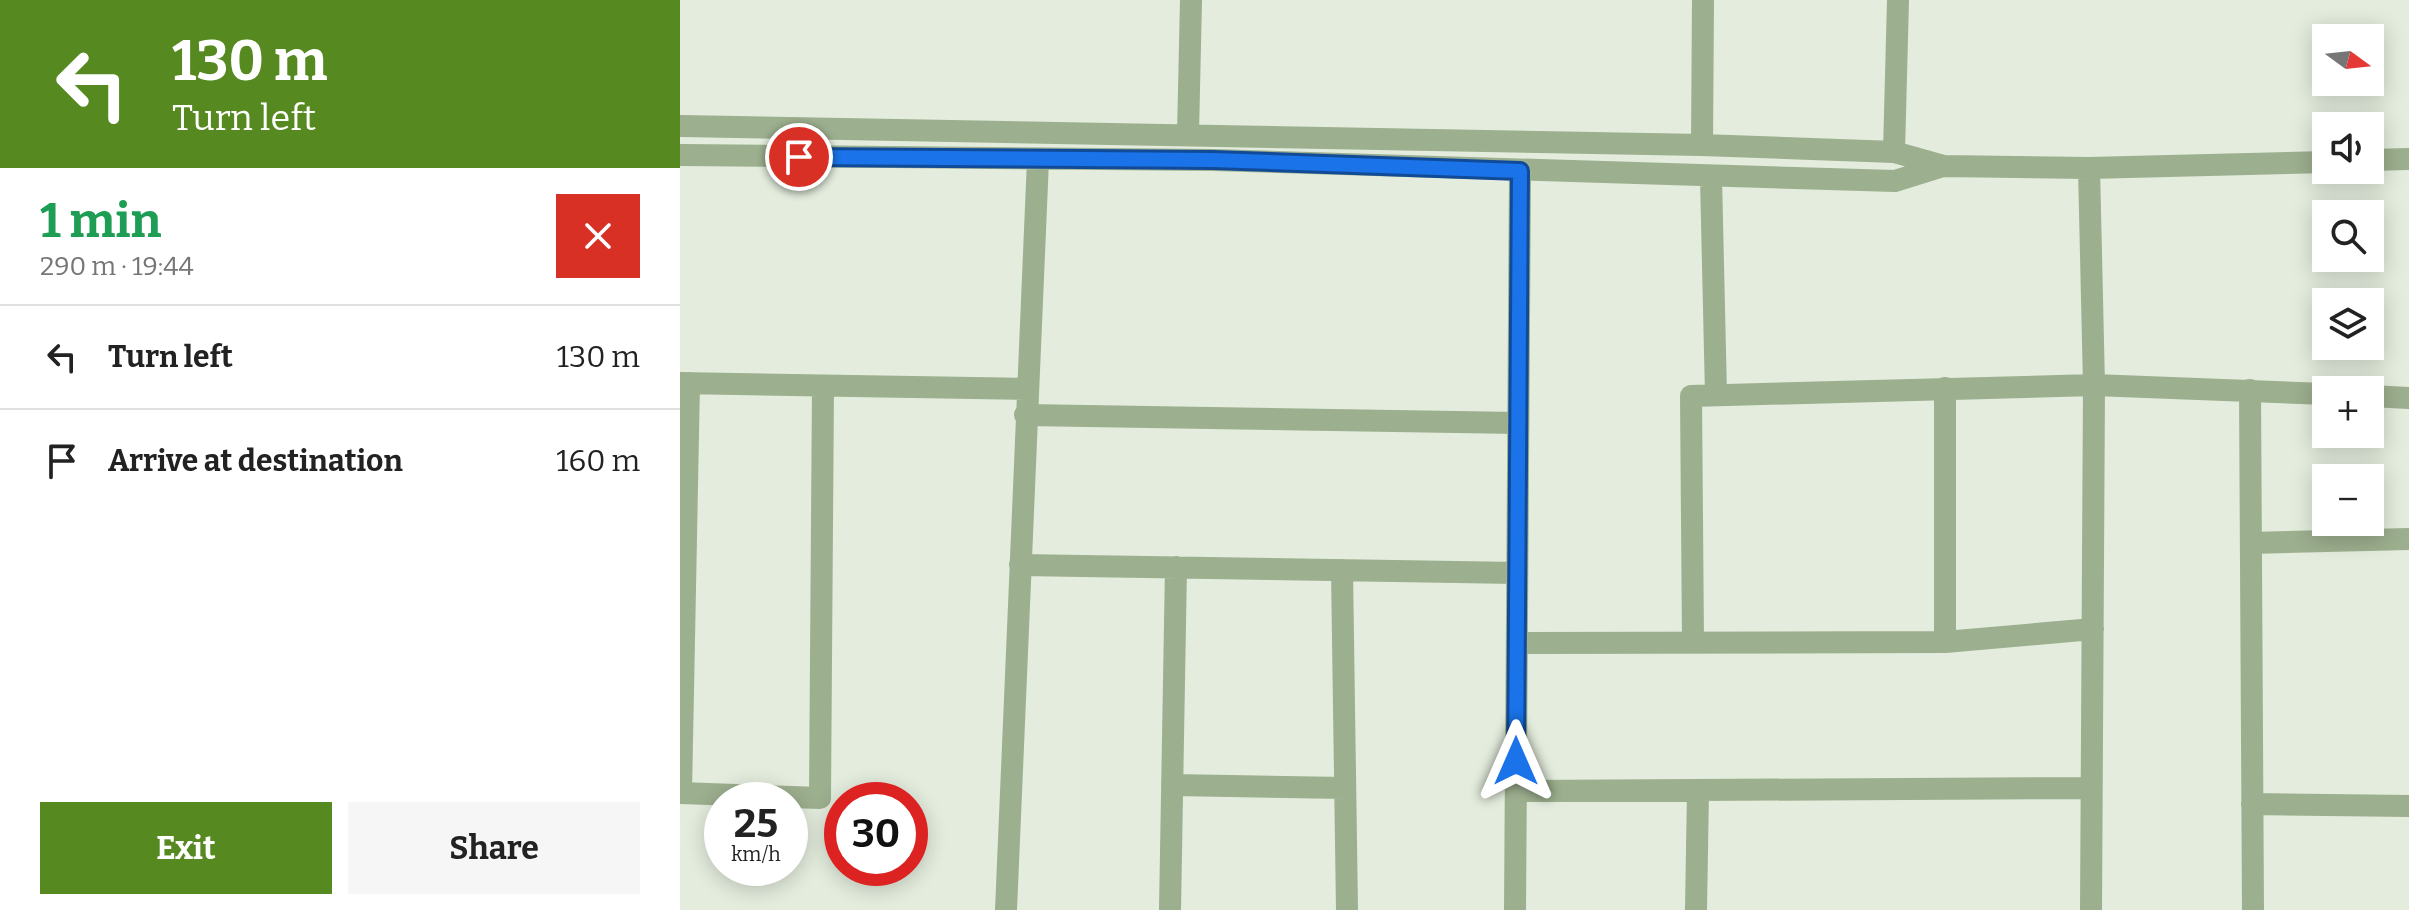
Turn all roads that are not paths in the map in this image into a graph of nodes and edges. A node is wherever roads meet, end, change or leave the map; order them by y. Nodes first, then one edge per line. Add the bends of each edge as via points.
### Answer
1 (1191, 0) edge
2 (1703, 0) edge
3 (1898, 0) edge
4 (680, 126) edge
5 (1188, 134) junction
6 (1702, 145) junction
7 (1894, 152) junction
8 (680, 155) edge
9 (2409, 159) edge
10 (1038, 160) junction
11 (2384, 160) edge
12 (2312, 162) edge
13 (1944, 166) junction
14 (2089, 168) junction
15 (1520, 171) junction
16 (1711, 177) junction
17 (684, 383) edge
18 (2094, 385) junction
19 (823, 386) junction
20 (1945, 388) junction
21 (1026, 389) junction
22 (2250, 390) junction
23 (2312, 393) edge
24 (1716, 395) junction
25 (2384, 397) edge
26 (2409, 398) edge
27 (1025, 415) junction
28 (1518, 423) junction
29 (2409, 539) edge
30 (2251, 543) junction
31 (1020, 565) junction
32 (1176, 567) junction
33 (1342, 570) junction
34 (1517, 573) junction
35 (2093, 629) junction
36 (1693, 642) junction
37 (1945, 642) junction
38 (1517, 643) junction
39 (1172, 785) junction
40 (1345, 788) junction
41 (2091, 788) junction
42 (1698, 790) junction
43 (1516, 791) junction
44 (680, 793) edge
45 (2252, 804) junction
46 (2409, 806) edge
47 (1006, 910) edge
48 (1170, 910) edge
49 (1347, 910) edge
50 (1515, 910) edge
51 (1696, 910) edge
52 (2091, 910) edge
53 (2253, 910) edge

1 - 5 street
2 - 6 street
3 - 7 street
4 - 5 street
5 - 6 street
6 - 7 street
7 - 13 street
8 - 10 street
9 - 11 street
10 - 15 street
10 - 21 street
12 - 14 street
13 - 14 street
13 - 16 street via 1895,181
14 - 18 street
15 - 16 street
15 - 28 street
16 - 24 street
17 - 19 street
17 - 44 street
18 - 20 street
18 - 22 street
18 - 35 street
19 - 21 street
19 - 44 street via 820,798
20 - 24 street
20 - 37 street
21 - 27 street
22 - 23 street
22 - 30 street
24 - 36 street via 1691,396
25 - 26 street
27 - 28 street
27 - 31 street
28 - 34 street
29 - 30 street
30 - 45 street
31 - 32 street
31 - 47 street
32 - 33 street
32 - 39 street
33 - 34 street
33 - 40 street
34 - 38 street
35 - 37 street
35 - 41 street
36 - 37 street
36 - 38 street
38 - 43 street
39 - 40 street
39 - 48 street
40 - 49 street
41 - 42 street
41 - 52 street
42 - 43 street
42 - 51 street
43 - 50 street
45 - 46 street
45 - 53 street

